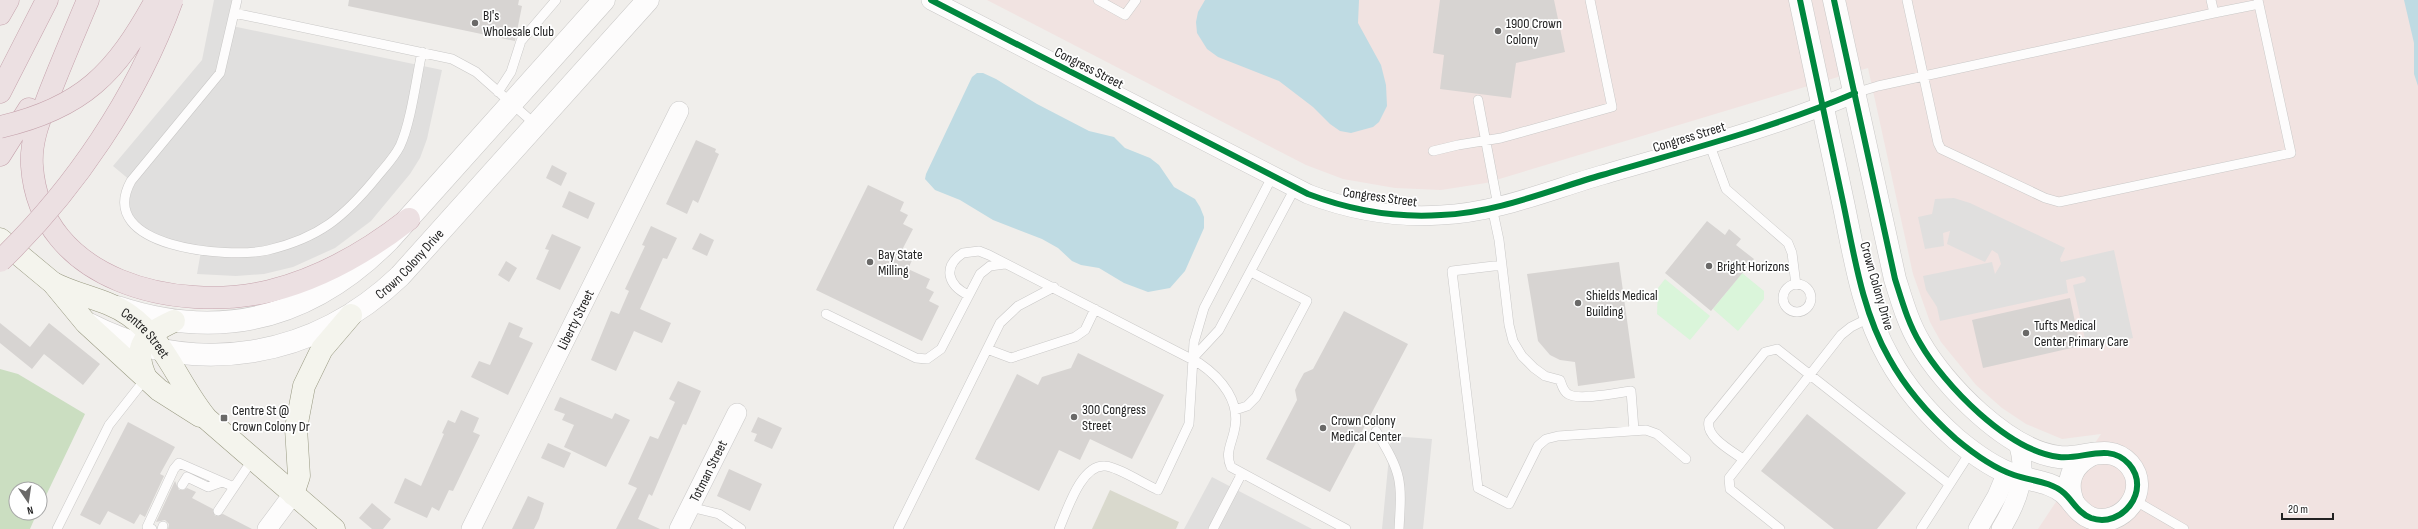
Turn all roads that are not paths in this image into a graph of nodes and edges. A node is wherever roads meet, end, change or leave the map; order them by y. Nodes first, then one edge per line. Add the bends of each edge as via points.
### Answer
1 (8, 0) edge
2 (47, 0) edge
3 (88, 0) edge
4 (156, 0) edge
5 (172, 0) edge
6 (237, 0) edge
7 (556, 0) edge
8 (648, 0) edge
9 (932, 0) edge
10 (1098, 0) edge
11 (1136, 0) edge
12 (1590, 0) edge
13 (1800, 0) edge
14 (1834, 0) edge
15 (1907, 0) edge
16 (2211, 0) edge
17 (601, 2) edge
18 (2259, 2) edge
19 (234, 13) junction
20 (0, 14) edge
21 (2214, 14) junction
22 (71, 39) junction
23 (422, 52) junction
24 (1923, 76) junction
25 (0, 92) edge
26 (1855, 93) junction
27 (505, 98) junction
28 (1478, 100) dead end
29 (1823, 107) junction
30 (679, 110) dead end
31 (536, 125) junction
32 (0, 127) edge
33 (1486, 141) junction
34 (1709, 143) junction
35 (1433, 151) dead end
36 (0, 155) edge
37 (1272, 177) junction
38 (1295, 188) junction
39 (1495, 207) junction
40 (409, 219) junction
41 (0, 239) edge
42 (0, 261) edge
43 (1502, 265) junction
44 (1012, 266) junction
45 (1251, 272) junction
46 (53, 283) junction
47 (1796, 285) dead end
48 (1054, 287) junction
49 (968, 295) junction
50 (103, 302) junction
51 (1095, 309) junction
52 (826, 314) dead end
53 (351, 315) junction
54 (1871, 317) junction
55 (174, 321) junction
56 (86, 322) junction
57 (151, 342) junction
58 (987, 349) junction
59 (1192, 359) junction
60 (1810, 374) junction
61 (146, 378) junction
62 (1235, 410) junction
63 (737, 413) dead end
64 (207, 419) junction
65 (1634, 430) junction
66 (1376, 431) dead end
67 (2017, 440) junction
68 (1971, 451) junction
69 (2093, 454) junction
70 (253, 459) junction
71 (1686, 459) dead end
72 (1743, 459) junction
73 (1241, 475) junction
74 (2015, 475) junction
75 (222, 482) junction
76 (1949, 484) junction
77 (182, 485) dead end
78 (234, 487) junction
79 (293, 494) junction
80 (2134, 500) junction
81 (2074, 504) junction
82 (690, 507) junction
83 (218, 512) dead end
84 (2089, 524) edge
85 (57, 529) edge
86 (152, 529) edge
87 (267, 529) edge
88 (334, 529) edge
89 (471, 529) edge
90 (679, 529) edge
91 (741, 529) edge
92 (898, 529) edge
93 (1059, 529) edge
94 (1213, 529) edge
95 (1346, 529) edge
96 (1399, 529) edge
97 (1780, 529) edge
98 (1921, 529) edge
99 (1978, 529) edge
100 (2001, 529) edge
101 (2184, 529) edge

1 - 20 highway
2 - 25 highway
3 - 22 highway
4 - 32 highway, bridge via 124,53 85,92 52,112
5 - 42 highway, bridge via 131,88 99,140 63,190
6 - 19 lane
7 - 27 lane via 521,41
8 - 31 street, Crown Colony Drive
9 - 37 street, Congress Street
10 - 11 lane via 1125,15
12 - 33 lane via 1612,107
13 - 29 street, Crown Colony Drive
14 - 26 street, Crown Colony Drive
15 - 24 lane
16 - 21 lane
17 - 27 street
18 - 21 lane
18 - 24 lane via 2291,153 2059,202 1941,149
19 - 23 lane
19 - 23 lane via 220,73 131,182 125,197 125,212 134,225 164,241 201,251 235,253 268,250 311,234 344,214 399,147
21 - 24 lane
22 - 36 highway
22 - 40 highway via 37,129 32,154 33,178 40,202 58,234 83,260 105,275 177,297 225,297 269,291 337,266 378,242
23 - 27 lane via 460,62 476,72
24 - 26 lane
26 - 29 street, Congress Street
26 - 67 street, Crown Colony Drive via 1895,279 1913,330 1929,358 1962,398 1990,423
27 - 31 lane
27 - 40 street
28 - 33 lane
29 - 34 street, Congress Street
29 - 54 street, Crown Colony Drive via 1858,272
30 - 89 street, Liberty Street
31 - 53 street, Crown Colony Drive via 400,276 376,298
33 - 35 lane
33 - 39 lane
34 - 39 street, Congress Street
34 - 47 lane via 1726,189 1788,243 1792,253
37 - 38 street, Congress Street
37 - 59 lane via 1204,308
38 - 39 street, Congress Street via 1323,200 1349,207 1393,214 1442,216
38 - 45 lane
39 - 43 lane
40 - 55 street via 366,262 306,303 278,313 245,319 212,322
41 - 46 main road, Centre Street
43 - 65 lane via 1509,325 1517,348 1539,372 1560,380 1565,392 1573,396 1631,391
43 - 65 lane via 1452,271 1478,488 1509,504 1538,446 1546,440 1558,436
44 - 48 lane
44 - 49 lane via 999,264 986,268
44 - 49 lane via 979,251 963,253 953,262 950,275 953,285
45 - 59 lane via 1219,330
45 - 62 lane via 1307,301 1256,397 1247,406
46 - 50 main road, Centre Street via 71,292
46 - 56 main road, Centre Street
48 - 51 lane
48 - 58 lane via 1008,313
49 - 52 lane via 941,349 933,357 924,360
50 - 55 street
50 - 57 main road, Centre Street via 128,314
51 - 58 lane via 1085,330 1075,337 1011,358
51 - 59 lane
53 - 57 street, Crown Colony Drive via 310,336 261,350 214,356
53 - 79 main road via 322,349 304,386 296,428 299,476
54 - 60 lane via 1844,332
54 - 68 street, Crown Colony Drive via 1889,358 1906,383 1938,422
55 - 57 main road
56 - 57 street, Crown Colony Drive
56 - 61 main road, Centre Street
57 - 61 main road via 140,361
57 - 64 main road, Centre Street
58 - 92 lane
59 - 62 lane via 1210,371 1226,388
59 - 93 lane via 1189,424 1158,490 1110,467 1095,467 1083,477
60 - 72 lane
60 - 72 lane via 1779,350 1769,349 1711,419 1708,426 1711,433
60 - 76 lane
61 - 64 main road, Centre Street via 171,399
61 - 85 lane via 109,425
62 - 73 lane via 1236,424 1228,459 1231,467
63 - 82 street, Totman Street
64 - 70 main road, Centre Street
65 - 71 lane via 1652,431
66 - 96 lane via 1400,476
67 - 69 street, Crown Colony Drive via 2052,456 2076,458
67 - 74 street via 2023,462
68 - 74 street, Crown Colony Drive
68 - 76 lane
69 - 80 street, Crown Colony Drive via 2111,453 2122,458 2132,468 2137,482
69 - 81 street via 2078,463 2071,476 2069,490
70 - 78 lane
70 - 79 main road, Centre Street
72 - 97 lane via 1729,478 1729,487
73 - 94 lane
73 - 95 lane
74 - 81 street, Crown Colony Drive via 2055,487
74 - 99 street via 1997,496
74 - 100 street via 2014,505
75 - 77 lane via 208,487 187,477
75 - 78 lane
75 - 86 lane via 179,463 147,527
76 - 98 lane
78 - 83 lane
79 - 87 street
79 - 88 main road, Centre Street
80 - 84 street, Crown Colony Drive via 2126,511 2114,518
80 - 101 lane
81 - 84 street, Crown Colony Drive
82 - 90 street, Totman Street
82 - 91 lane via 719,514

